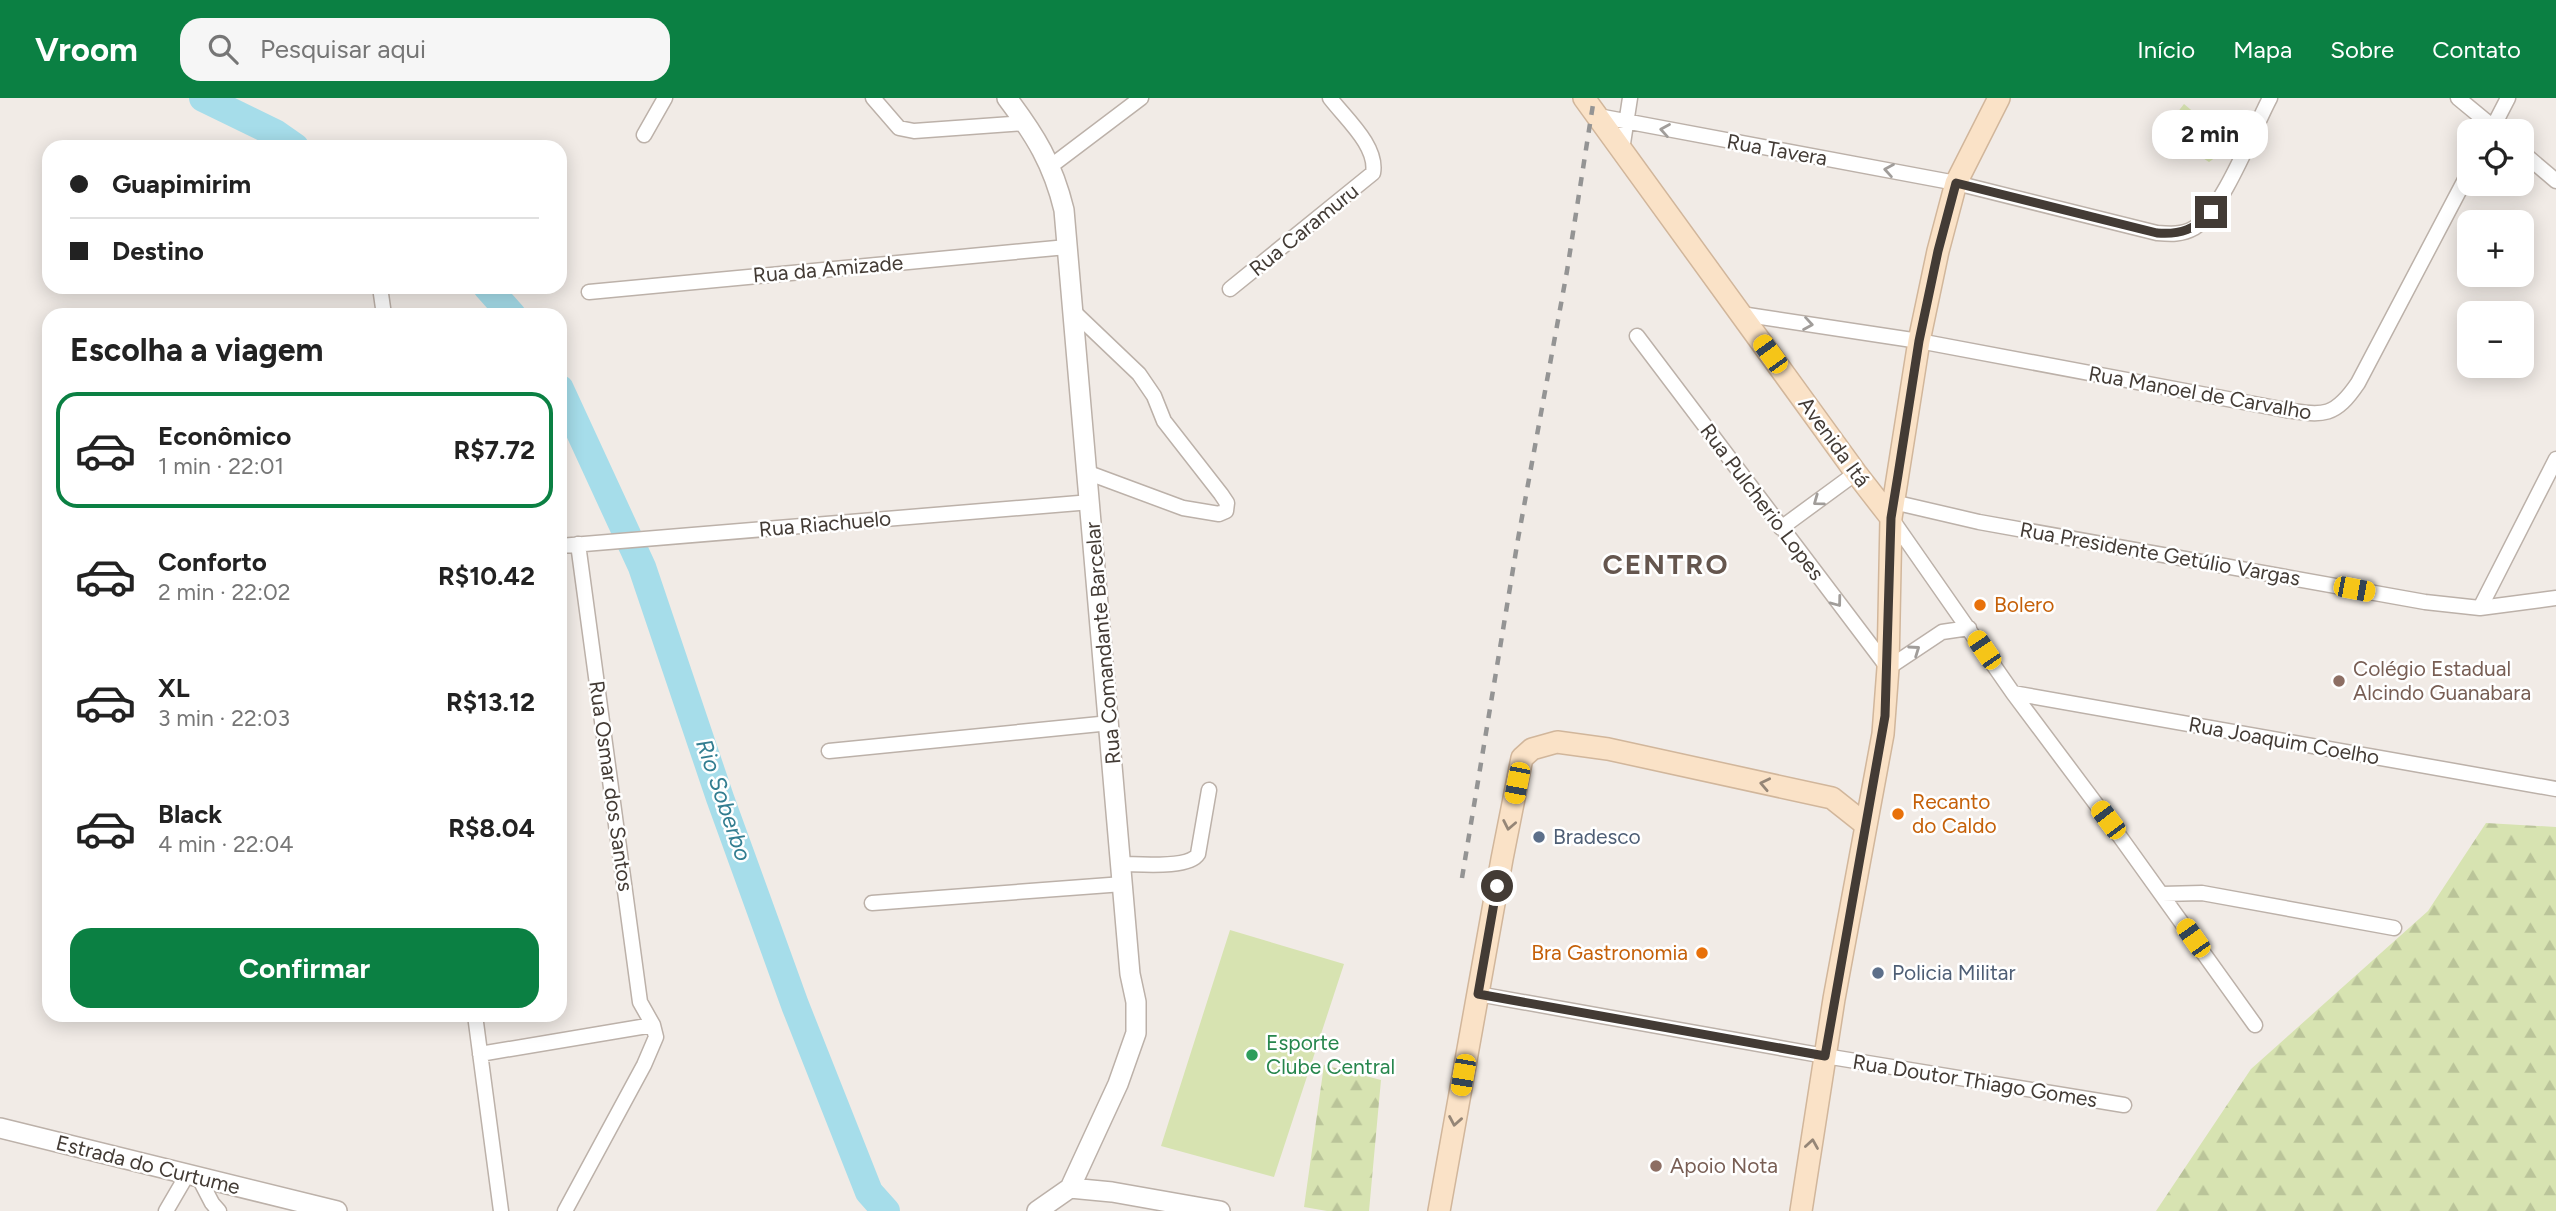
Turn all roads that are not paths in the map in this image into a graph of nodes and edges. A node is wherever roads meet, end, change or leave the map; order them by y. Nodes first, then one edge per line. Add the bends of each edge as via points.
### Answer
1 (665, 98) edge
2 (873, 98) edge
3 (1007, 98) edge
4 (1141, 98) edge
5 (1330, 98) edge
6 (1584, 98) edge
7 (1630, 98) edge
8 (1999, 98) edge
9 (2270, 98) edge
10 (2458, 98) edge
11 (2508, 98) edge
12 (1598, 116) junction
13 (2482, 119) edge
14 (2499, 119) edge
15 (1626, 122) junction
16 (1025, 123) junction
17 (644, 135) dead end
18 (1622, 150) junction
19 (2534, 162) edge
20 (1051, 166) junction
21 (2556, 181) edge
22 (1956, 183) junction
23 (2457, 195) edge
24 (1068, 247) junction
25 (1230, 289) dead end
26 (590, 292) dead end
27 (1074, 312) junction
28 (1741, 314) junction
29 (1637, 336) dead end
30 (1919, 341) junction
31 (2556, 459) edge
32 (1086, 472) junction
33 (1856, 473) junction
34 (1091, 502) junction
35 (1892, 510) junction
36 (1930, 513) junction
37 (1781, 528) junction
38 (578, 544) junction
39 (1910, 544) junction
40 (567, 546) edge
41 (2556, 598) edge
42 (1952, 603) junction
43 (2480, 608) junction
44 (1969, 628) junction
45 (1942, 632) junction
46 (1888, 668) junction
47 (2013, 693) junction
48 (1110, 723) junction
49 (829, 751) dead end
50 (1873, 788) junction
51 (2556, 789) edge
52 (1209, 790) dead end
53 (1832, 798) junction
54 (1866, 825) junction
55 (1122, 874) junction
56 (2162, 894) junction
57 (872, 904) dead end
58 (2394, 928) dead end
59 (1478, 994) junction
60 (476, 1022) edge
61 (653, 1025) junction
62 (2255, 1025) dead end
63 (480, 1054) junction
64 (1825, 1056) junction
65 (2124, 1105) dead end
66 (0, 1128) edge
67 (193, 1176) junction
68 (1070, 1188) junction
69 (1146, 1205) edge
70 (166, 1211) edge
71 (219, 1211) edge
72 (337, 1211) edge
73 (500, 1211) edge
74 (565, 1211) edge
75 (1037, 1211) edge
76 (1220, 1211) edge
77 (1439, 1211) edge
78 (1801, 1211) edge

1 - 17 street
2 - 16 street via 899,128 914,131
3 - 16 street, Rua Comandante Barcelar
4 - 20 street
5 - 25 street, Rua Caramuru via 1371,153 1373,173
6 - 12 main road, Avenida Itá
7 - 15 street
8 - 22 main road
9 - 22 street, Rua Tavera via 2211,212 2183,232 2157,233
10 - 13 street
11 - 14 street
12 - 15 street, Rua Tavera
12 - 18 main road, Avenida Itá
15 - 18 street
22 -> 15 street, Rua Tavera
16 - 20 street, Rua Comandante Barcelar
18 - 28 main road, Avenida Itá
19 - 21 street
20 - 24 street, Rua Comandante Barcelar via 1064,210
22 - 30 main road
23 - 30 street, Rua Manoel de Carvalho via 2357,383 2337,408 2324,414
24 - 26 street, Rua da Amizade
24 - 27 street, Rua Comandante Barcelar
27 - 32 street, Rua Comandante Barcelar
27 - 32 street via 1139,374 1164,421 1227,503 1226,511 1183,508
28 -> 30 street
28 - 33 main road, Avenida Itá
29 - 37 street, Rua Pulcherio Lopes
30 - 35 main road
31 - 43 street
32 - 34 street, Rua Comandante Barcelar
33 - 35 main road, Avenida Itá
33 -> 37 street
34 - 38 street, Rua Riachuelo
34 - 48 street, Rua Comandante Barcelar
35 - 36 street, Rua Presidente Getúlio Vargas
35 - 39 street, Avenida Itá
35 - 46 main road
36 - 39 street via 1910,521
36 - 43 street, Rua Presidente Getúlio Vargas
37 -> 46 street, Rua Pulcherio Lopes
38 - 40 street, Rua Riachuelo
38 - 61 street, Rua Osmar dos Santos via 640,1002
39 - 42 street, Avenida Itá
41 - 43 street, Rua Presidente Getúlio Vargas
42 - 44 street, Avenida Itá
42 - 45 street
44 - 45 street
44 - 47 street, Avenida Itá
46 -> 45 street
46 - 50 main road
47 - 51 street, Rua Joaquim Coelho
47 - 56 street, Avenida Itá
48 - 49 street
48 - 55 street, Rua Comandante Barcelar
50 - 53 main road
50 - 54 main road
52 - 55 street via 1195,859
53 - 54 main road
53 -> 59 main road via 1576,743 1532,749 1522,758
54 - 64 main road
55 - 57 street
55 - 68 street, Rua Comandante Barcelar via 1136,1033
56 - 58 street via 2202,892
56 - 62 street, Avenida Itá
59 - 64 street, Rua Doutor Thiago Gomes
59 -> 77 main road
60 - 63 street
61 - 63 street
61 - 74 street via 656,1037 645,1065
63 - 73 street
64 - 65 street, Rua Doutor Thiago Gomes
78 -> 64 main road
66 - 67 street, Estrada do Curtume
67 - 70 street
67 - 71 street
67 - 72 street, Estrada do Curtume
68 - 69 street via 1112,1192
68 - 75 street
69 - 76 street

